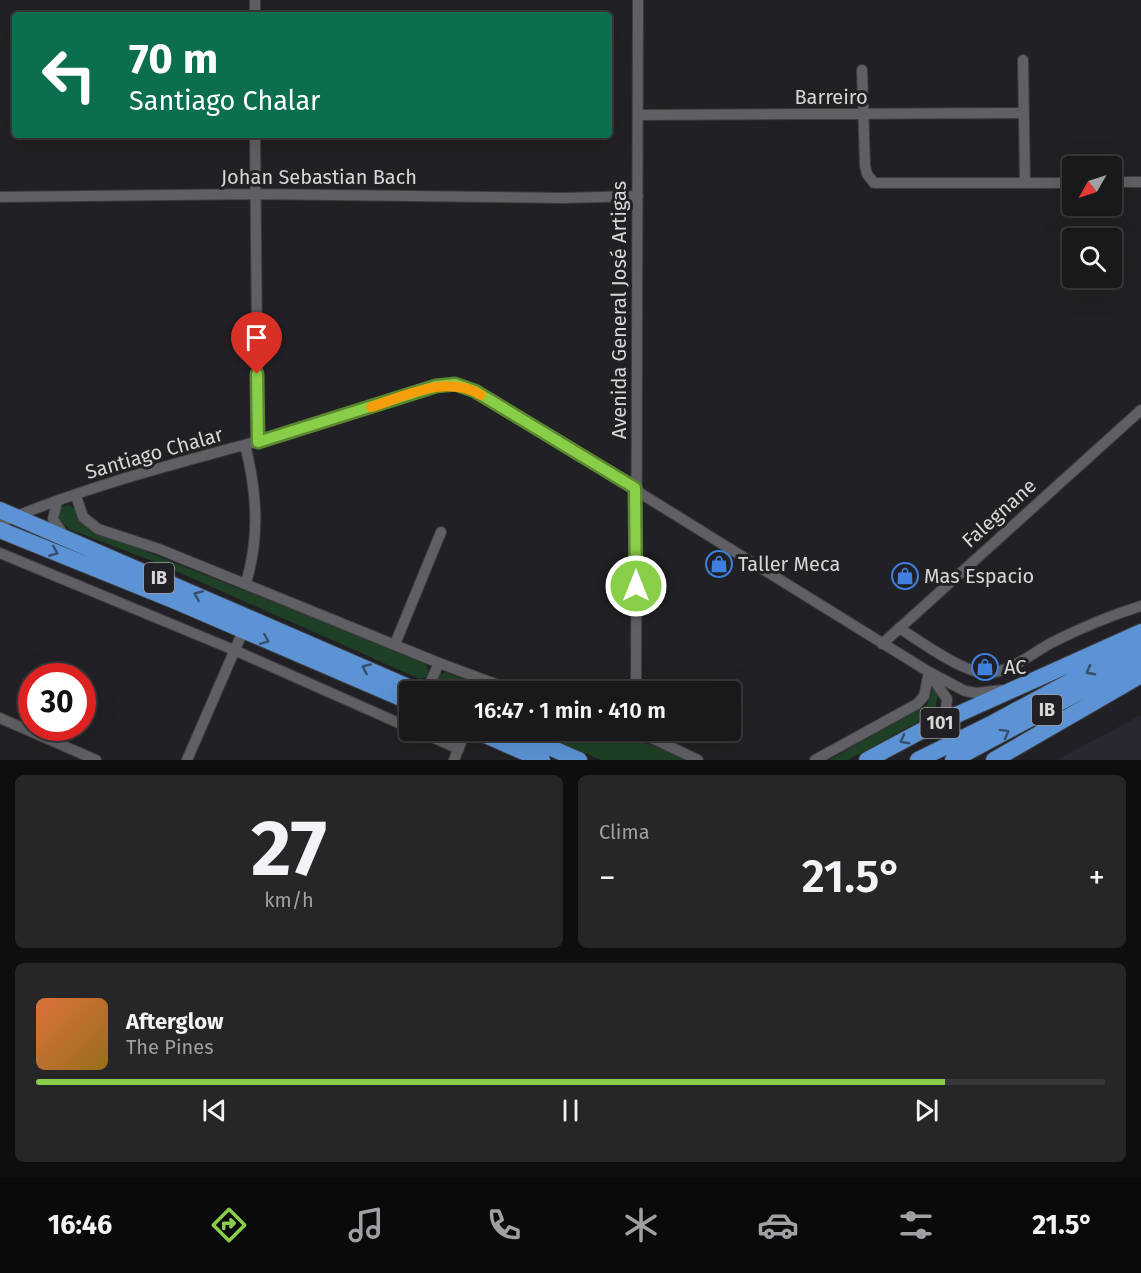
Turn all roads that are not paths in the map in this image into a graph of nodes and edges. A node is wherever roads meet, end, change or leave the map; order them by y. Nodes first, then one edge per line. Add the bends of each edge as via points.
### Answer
1 (638, 0) edge
2 (1023, 60) dead end
3 (862, 70) dead end
4 (1024, 113) junction
5 (638, 115) junction
6 (862, 115) junction
7 (255, 138) edge
8 (1122, 182) edge
9 (1141, 182) edge
10 (1025, 183) junction
11 (1062, 183) edge
12 (255, 194) junction
13 (638, 196) junction
14 (0, 197) edge
15 (1141, 410) edge
16 (258, 442) junction
17 (245, 446) junction
18 (635, 488) junction
19 (76, 496) junction
20 (57, 502) junction
21 (5, 516) edge
22 (0, 530) edge
23 (441, 532) dead end
24 (66, 538) junction
25 (0, 553) edge
26 (246, 583) junction
27 (1141, 606) edge
28 (899, 628) junction
29 (243, 631) junction
30 (1141, 632) edge
31 (1141, 643) edge
32 (395, 644) junction
33 (882, 644) junction
34 (234, 650) junction
35 (1141, 659) edge
36 (439, 663) junction
37 (928, 672) junction
38 (1141, 675) edge
39 (431, 681) edge
40 (487, 681) edge
41 (636, 681) edge
42 (399, 683) edge
43 (1014, 689) junction
44 (399, 697) edge
45 (0, 718) edge
46 (945, 720) junction
47 (399, 723) edge
48 (434, 741) edge
49 (462, 741) edge
50 (481, 741) edge
51 (499, 741) edge
52 (535, 741) edge
53 (657, 741) edge
54 (456, 755) edge
55 (96, 760) edge
56 (187, 760) edge
57 (520, 760) edge
58 (542, 760) edge
59 (579, 760) edge
60 (698, 760) edge
61 (815, 760) edge
62 (867, 760) edge
63 (918, 760) edge
64 (953, 760) edge
65 (994, 760) edge

1 - 5 street, Avenida General José Artigas
2 - 4 street
3 - 6 street
4 - 6 street, Barreiro
4 - 10 street
5 - 6 street, Barreiro
5 - 13 street, Avenida General José Artigas
6 - 10 street via 867,174 874,183
7 - 12 street
8 - 9 street
10 - 11 street
12 - 13 street, Johan Sebastian Bach
12 - 14 street, Johan Sebastian Bach
12 - 16 street
13 - 18 street, Avenida General José Artigas
15 - 28 street, Falegnane
16 - 17 street, Santiago Chalar
16 - 18 street, Santiago Chalar via 436,386 455,384 475,391
17 - 19 street, Santiago Chalar
17 - 26 street via 253,477 256,523
18 - 33 street, Santiago Chalar
18 - 41 street, Avenida General José Artigas
19 - 20 street, Santiago Chalar
19 - 26 street via 83,517 98,529
20 - 21 street, Santiago Chalar
20 - 24 street via 53,519
21 - 24 highway, IB
22 -> 29 highway, IB
23 - 32 street
42 -> 24 highway, IB
25 - 34 street
26 - 32 street
27 - 28 street via 1082,628 996,672 967,668
28 - 33 street, Falegnane
29 - 34 street
29 -> 44 highway, IB
30 - 43 highway, 101
31 -> 63 highway, IB
32 - 36 street
33 - 37 street, Santiago Chalar
34 - 47 street
34 - 56 street
64 -> 35 highway, IB
36 - 39 street
36 - 40 street
37 - 43 street, Santiago Chalar via 976,693
37 - 46 street, Santiago Chalar via 947,699
37 - 61 street via 924,696 918,704
38 - 65 highway
43 - 46 highway, 101
45 - 55 street
46 -> 62 highway, 101
48 - 54 street
49 - 54 street
50 - 57 highway
51 - 58 highway
52 - 59 highway
53 - 60 street

